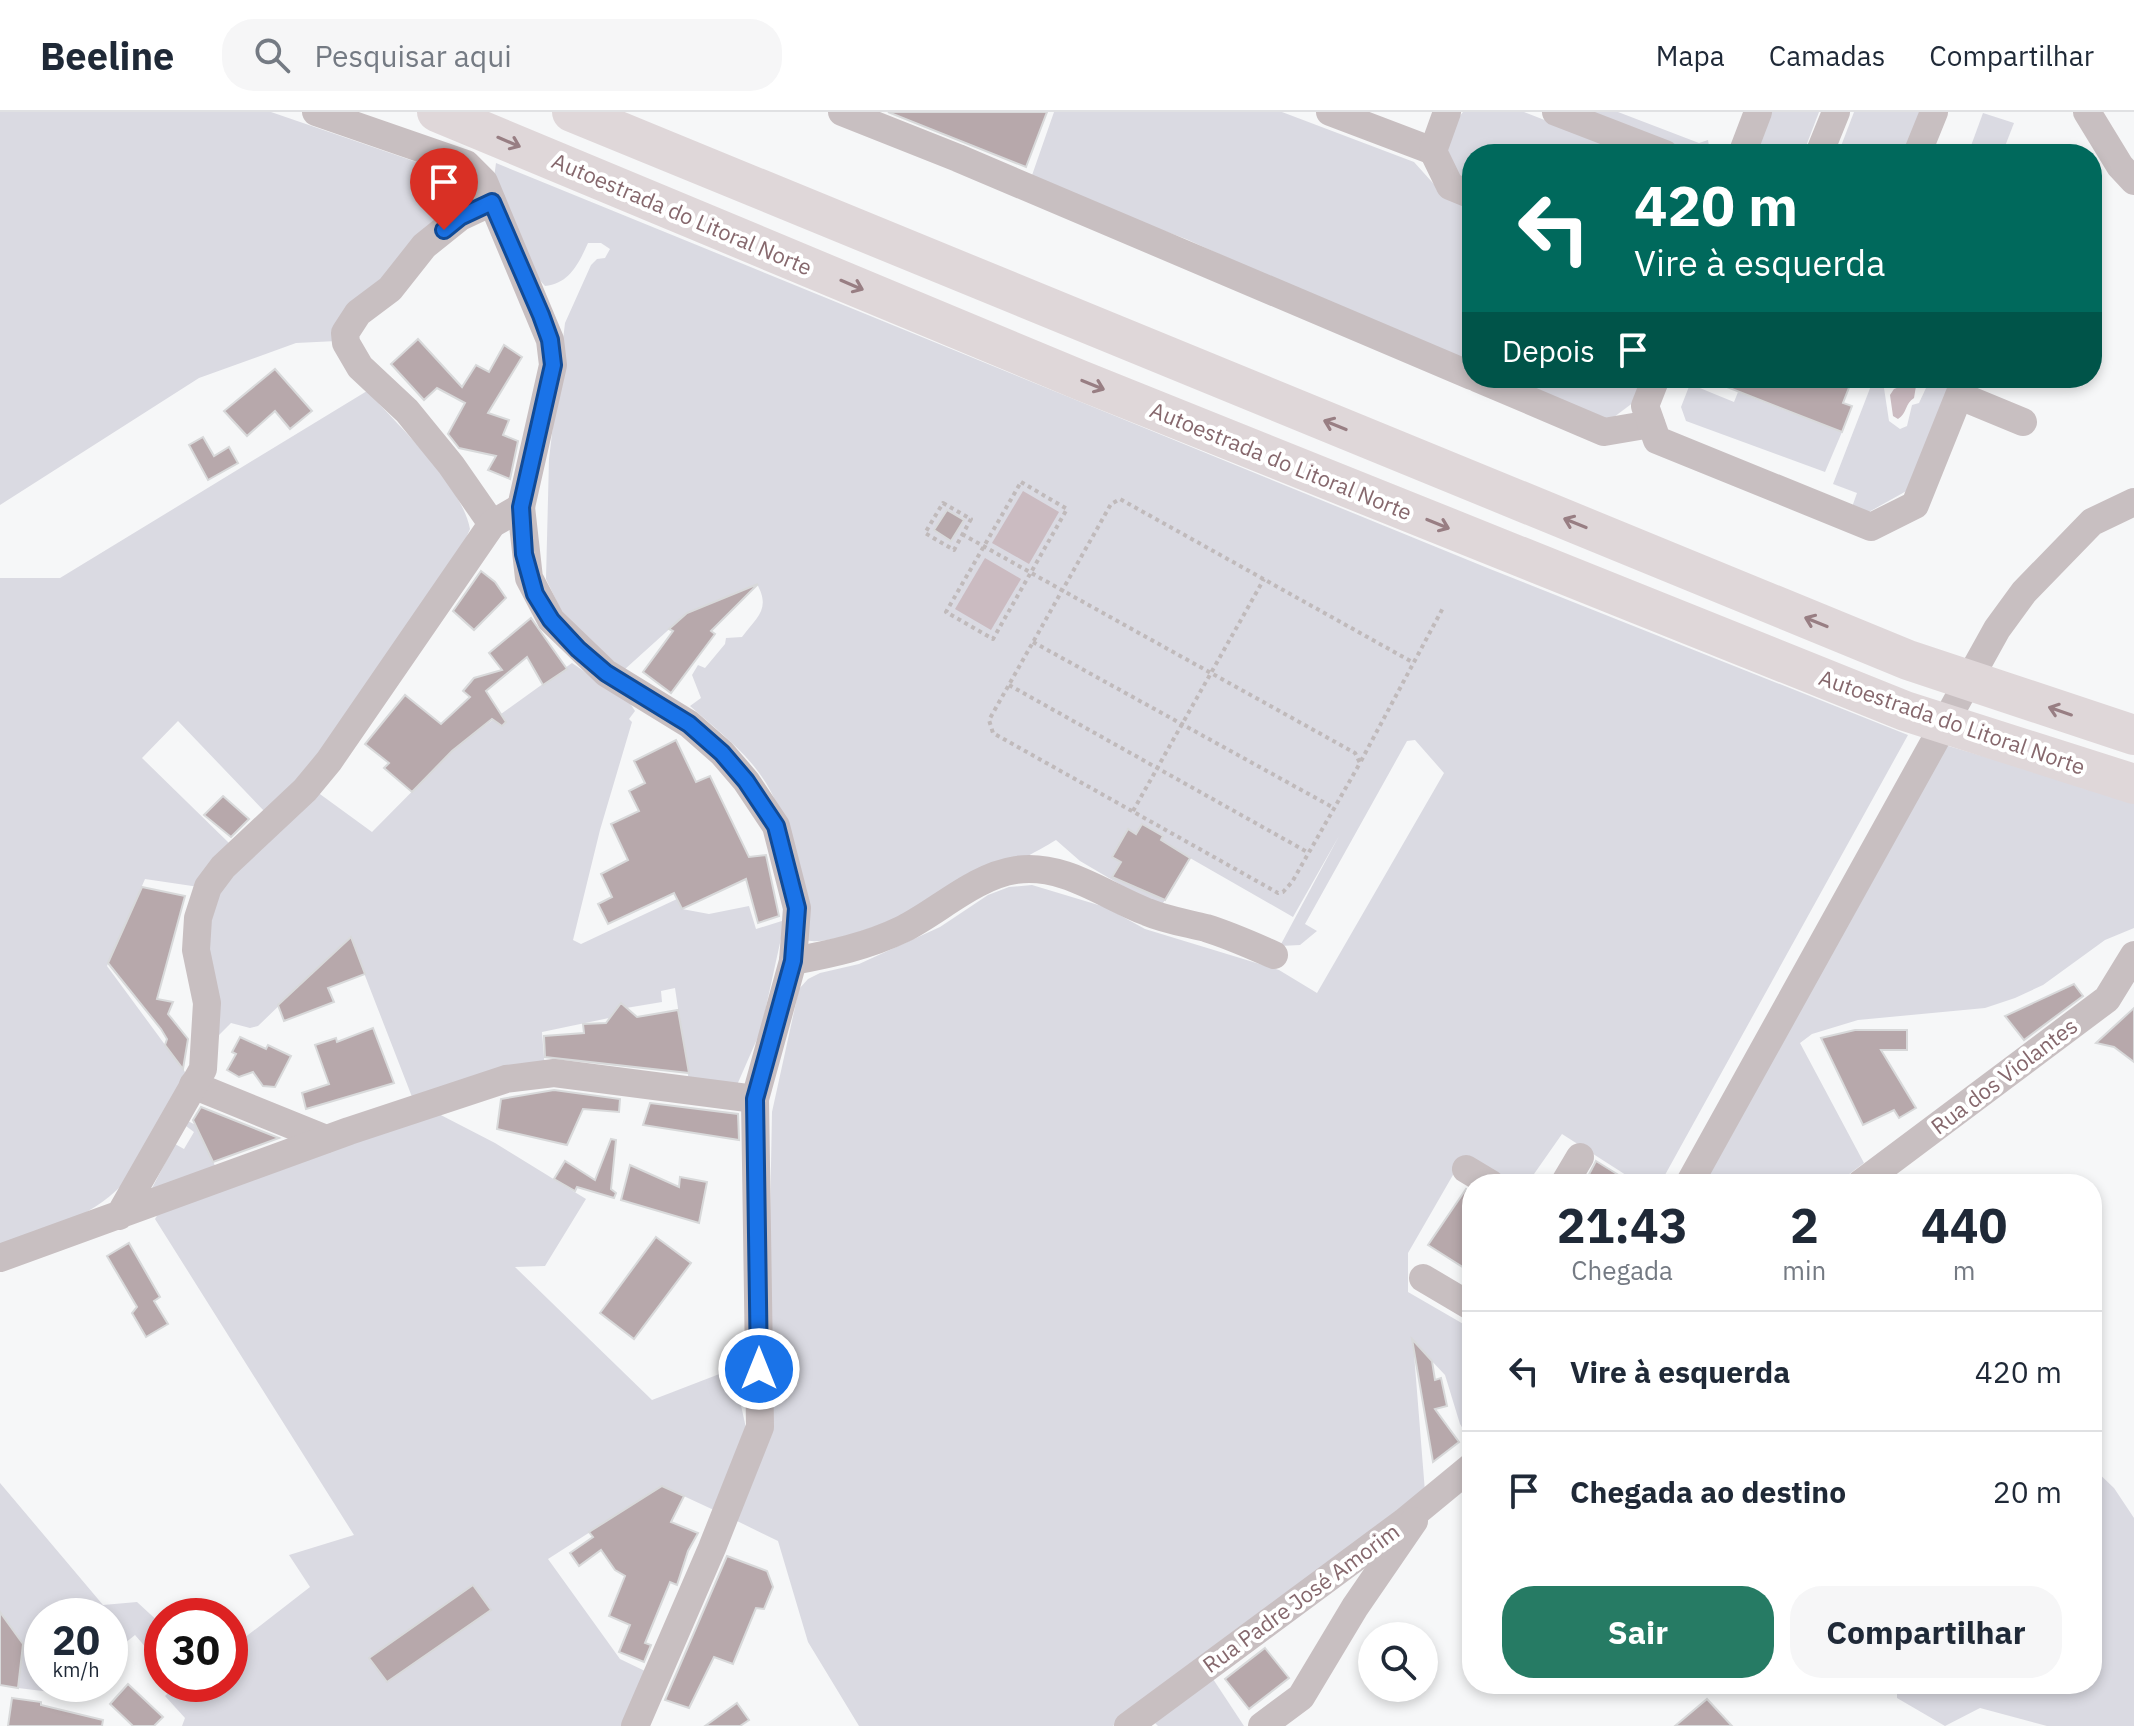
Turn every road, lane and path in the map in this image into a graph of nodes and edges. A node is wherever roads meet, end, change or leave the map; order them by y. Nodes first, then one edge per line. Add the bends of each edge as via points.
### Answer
1 (316, 112) edge
2 (437, 112) edge
3 (572, 112) edge
4 (842, 112) edge
5 (1330, 112) edge
6 (1447, 112) edge
7 (1556, 112) edge
8 (1758, 112) edge
9 (1836, 112) edge
10 (1934, 112) edge
11 (2087, 112) edge
12 (1639, 144) edge
13 (1746, 144) edge
14 (1823, 144) edge
15 (1921, 144) edge
16 (1433, 151) junction
17 (2134, 181) edge
18 (1462, 191) edge
19 (492, 202) junction
20 (1462, 372) edge
21 (1500, 388) edge
22 (1652, 388) edge
23 (1963, 388) edge
24 (1965, 388) edge
25 (2023, 422) dead end
26 (1651, 424) junction
27 (2134, 502) edge
28 (521, 507) junction
29 (492, 524) junction
30 (962, 534) junction
31 (984, 546) junction
32 (1031, 573) junction
33 (1264, 579) junction
34 (1063, 590) junction
35 (1444, 606) dead end
36 (1033, 642) junction
37 (1414, 663) junction
38 (1211, 673) junction
39 (1009, 685) junction
40 (1182, 724) junction
41 (2134, 735) edge
42 (1360, 763) junction
43 (1157, 769) junction
44 (2134, 784) edge
45 (1334, 808) junction
46 (1133, 811) junction
47 (1309, 853) junction
48 (1274, 955) dead end
49 (2134, 955) edge
50 (793, 961) junction
51 (193, 1085) junction
52 (755, 1099) junction
53 (326, 1139) junction
54 (1580, 1157) dead end
55 (1466, 1169) dead end
56 (1474, 1174) edge
57 (1570, 1174) edge
58 (1695, 1174) edge
59 (1873, 1174) edge
60 (119, 1216) junction
61 (0, 1258) edge
62 (1423, 1278) dead end
63 (1462, 1301) edge
64 (1462, 1474) edge
65 (1419, 1509) junction
66 (1354, 1558) junction
67 (1372, 1580) junction
68 (1349, 1617) junction
69 (635, 1726) edge
70 (1128, 1726) edge
71 (1262, 1726) edge

1 - 19 street via 466,164 484,182
2 -> 44 highway, Autoestrada do Litoral Norte via 1080,380 1905,711
41 -> 3 highway, Autoestrada do Litoral Norte via 1908,660
4 - 20 street
5 - 16 street
6 - 16 street
7 - 12 street
8 - 13 street
9 - 14 street
10 - 15 street
11 - 17 street
16 - 18 street via 1450,186
19 - 28 street via 541,315 553,365
19 - 29 street via 460,217 424,246 345,333 360,367 407,411
21 - 26 street via 1604,432
22 - 26 street via 1645,406
23 - 26 street via 1915,505 1871,527 1657,440
24 - 25 street
27 - 58 street via 2092,522 2024,592 1997,629
28 - 29 street
28 - 50 street via 529,578 551,620 606,673 689,724 722,753 776,826 797,908
29 - 51 street via 329,761 208,887 198,918 196,950 207,1003 207,1036 203,1069
30 - 30 path via 954,550 925,533 943,503 971,519
30 - 31 path
31 - 32 path
31 - 32 path via 1021,482 1067,509
31 - 32 path via 946,612 993,639
32 - 34 path
33 - 34 path via 1120,499 1111,504
33 - 37 path
33 - 38 path
34 - 36 path
34 - 38 path
35 - 37 path
36 - 39 path
36 - 40 path
37 - 42 path
38 - 40 path
38 - 42 path via 1355,753
39 - 43 path
39 - 46 path via 989,720 993,733
40 - 43 path
40 - 45 path
42 - 45 path
43 - 46 path
43 - 47 path
45 - 47 path
46 - 47 path via 1278,893 1288,888
48 - 50 street via 1147,912 1064,875 1014,870 868,944
49 - 59 street, Rua dos Violantes via 2107,999
50 - 52 street
51 - 53 street
51 - 60 street
52 - 53 street via 554,1073 524,1076
52 - 69 street via 760,1427
53 - 60 street
54 - 57 street
55 - 56 street
60 - 61 street
62 - 63 street
64 - 65 street, Rua Padre José Amorim
65 - 66 street, Rua Padre José Amorim
65 - 67 street via 1411,1529
66 - 67 street via 1374,1568
66 - 68 street
66 - 70 street, Rua Padre José Amorim
67 - 68 street
68 - 71 street via 1301,1697

